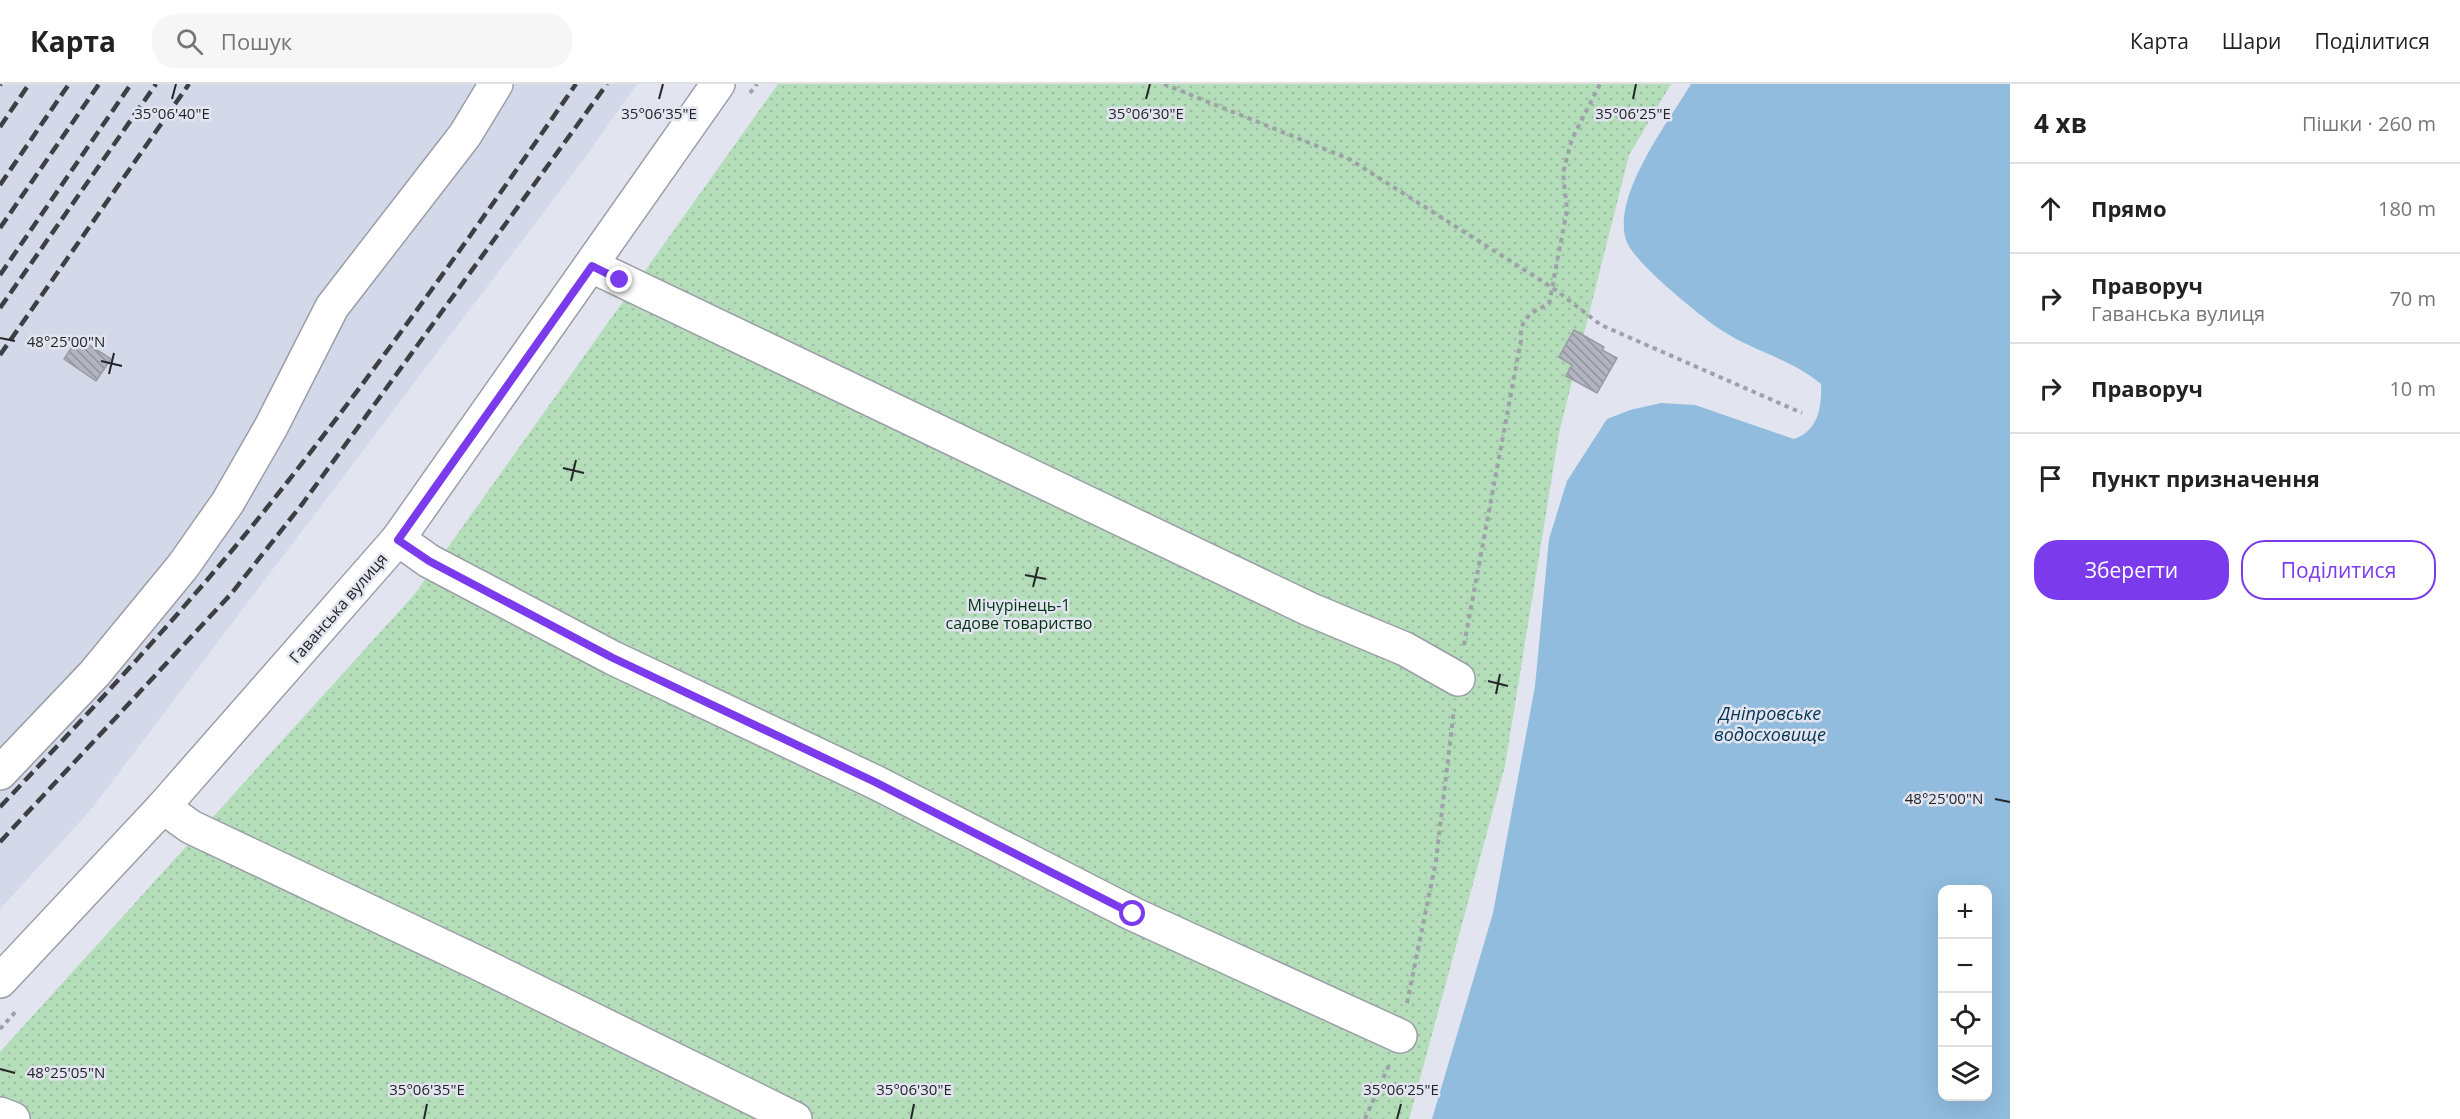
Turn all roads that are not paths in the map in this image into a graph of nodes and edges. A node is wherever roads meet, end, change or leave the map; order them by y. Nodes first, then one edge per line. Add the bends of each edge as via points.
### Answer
1 (496, 84) edge
2 (718, 84) edge
3 (592, 266) junction
4 (398, 540) junction
5 (1458, 679) road end
6 (0, 773) edge
7 (163, 807) junction
8 (0, 981) edge
9 (1400, 1036) road end
10 (0, 1114) edge
11 (13, 1119) edge
12 (795, 1119) edge

1 - 6 main road via 465,135 332,307 271,428 228,502 183,566 95,673
2 - 3 main road, Гаванська вулиця
3 - 4 main road, Гаванська вулиця
3 - 5 main road via 1309,609 1405,649
4 - 7 main road, Гаванська вулиця
4 - 9 main road via 429,561 613,658 875,782 1133,914
7 - 8 main road, Гаванська вулиця
7 - 12 main road via 191,827
10 - 11 main road

